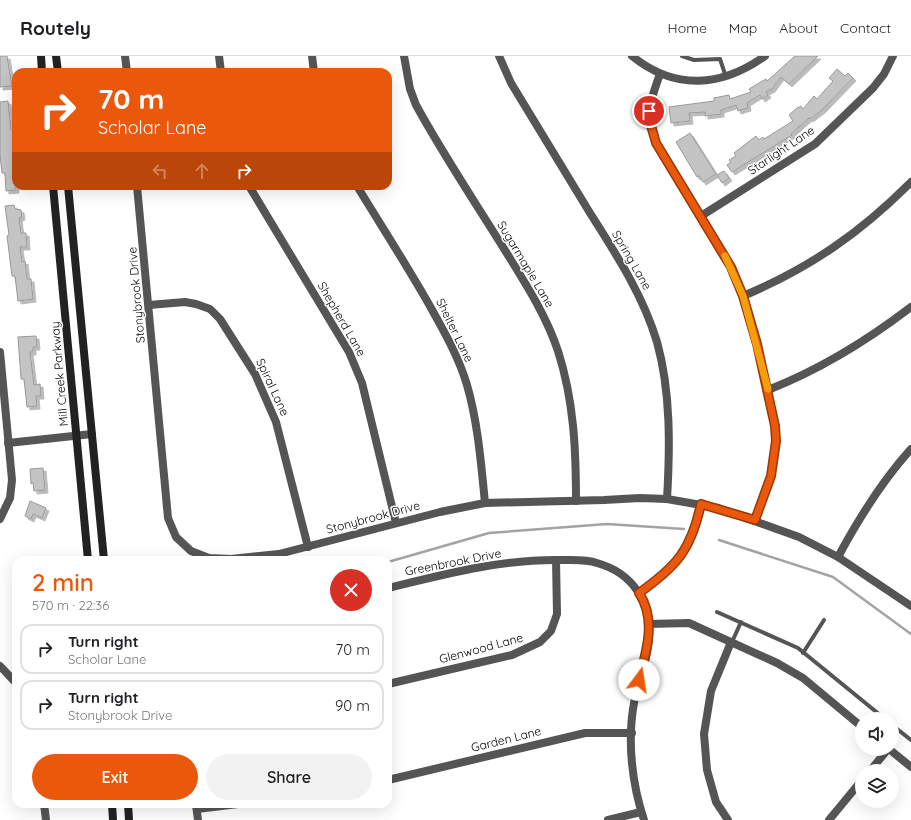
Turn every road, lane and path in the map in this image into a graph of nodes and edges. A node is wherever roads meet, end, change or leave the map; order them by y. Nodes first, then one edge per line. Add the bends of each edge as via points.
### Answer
1 (40, 56) edge
2 (56, 56) edge
3 (125, 56) edge
4 (219, 56) edge
5 (312, 56) edge
6 (404, 56) edge
7 (499, 56) edge
8 (634, 56) edge
9 (682, 56) edge
10 (765, 56) edge
11 (893, 56) edge
12 (719, 57) edge
13 (42, 68) edge
14 (58, 68) edge
15 (126, 68) edge
16 (220, 68) edge
17 (314, 68) edge
18 (660, 74) junction
19 (726, 77) junction
20 (911, 182) edge
21 (53, 190) edge
22 (68, 190) edge
23 (137, 190) edge
24 (251, 190) edge
25 (359, 190) edge
26 (702, 216) junction
27 (743, 296) junction
28 (149, 305) junction
29 (911, 307) edge
30 (0, 352) edge
31 (768, 390) junction
32 (92, 434) junction
33 (76, 436) junction
34 (8, 443) junction
35 (911, 449) edge
36 (668, 499) junction
37 (576, 501) junction
38 (485, 502) junction
39 (701, 504) junction
40 (0, 519) edge
41 (755, 520) junction
42 (396, 523) junction
43 (308, 547) junction
44 (88, 556) edge
45 (104, 556) edge
46 (204, 556) edge
47 (260, 556) edge
48 (838, 557) junction
49 (556, 560) junction
50 (392, 587) edge
51 (639, 593) junction
52 (911, 606) edge
53 (716, 612) dead end
54 (824, 620) dead end
55 (741, 622) junction
56 (648, 624) junction
57 (731, 642) junction
58 (803, 653) junction
59 (0, 666) edge
60 (12, 679) edge
61 (392, 683) edge
62 (876, 712) edge
63 (855, 720) edge
64 (899, 731) edge
65 (632, 733) junction
66 (911, 740) edge
67 (883, 756) edge
68 (898, 756) edge
69 (876, 764) edge
70 (911, 767) edge
71 (392, 779) edge
72 (855, 789) edge
73 (44, 808) edge
74 (112, 808) edge
75 (128, 808) edge
76 (197, 808) edge
77 (641, 812) junction
78 (46, 820) edge
79 (113, 820) edge
80 (129, 820) edge
81 (198, 820) edge
82 (608, 820) edge
83 (644, 820) edge
84 (728, 820) edge
85 (830, 820) edge

1 - 13 main road
2 - 14 main road
3 - 15 street
4 - 16 street
5 - 17 street
6 - 37 street, Sugarmaple Lane via 410,89 418,110 528,288 551,331 572,406
7 - 36 street, Spring Lane via 511,83 622,263 650,320 659,353 667,405
8 - 18 street
9 - 12 lane via 694,60
10 - 19 street
11 - 26 street, Starlight Lane via 873,88 815,144
12 - 19 lane
18 - 19 street via 694,80
18 - 26 street via 650,100 652,133
20 - 27 street via 877,215 837,247 799,270
21 - 33 main road, Mill Creek Parkway
22 - 32 main road
23 - 28 street, Stonybrook Drive
24 - 42 street, Shepherd Lane via 356,367
25 - 38 street, Shelter Lane via 425,297 460,364 476,426
26 - 27 street via 731,267
27 - 31 street
28 - 43 street, Spiral Lane via 185,302 196,304 210,309 220,319 267,397 282,438
28 - 46 street, Stonybrook Drive via 171,528 182,545
29 - 31 street via 806,374
30 - 34 street
31 - 41 street via 775,426 775,459
32 - 33 street
32 - 45 main road
33 - 34 street
33 - 44 main road, Mill Creek Parkway
34 - 40 street via 11,490
35 - 48 street via 870,501
36 - 37 street, Stonybrook Drive
36 - 39 street, Stonybrook Drive
37 - 38 street, Stonybrook Drive
38 - 42 street, Stonybrook Drive
39 - 41 street, Stonybrook Drive
39 - 51 street via 691,540 682,555 669,570
41 - 48 street, Stonybrook Drive
42 - 43 street, Stonybrook Drive
43 - 47 street, Stonybrook Drive
48 - 52 street, Stonybrook Drive
49 - 50 street, Greenbrook Drive via 474,568
49 - 51 street, Greenbrook Drive via 590,561 608,567 628,580
49 - 61 street, Glenwood Lane via 557,614 550,631 540,642 512,655
51 - 56 street, Greenbrook Drive via 645,603
53 - 55 lane
54 - 58 lane
55 - 57 lane
55 - 58 lane via 798,648
56 - 57 street via 690,623
56 - 65 street, Greenbrook Drive via 648,647 634,703
57 - 63 street via 803,678
57 - 84 street via 711,691 704,734 708,770 716,802
58 - 62 lane
59 - 60 street
64 - 66 lane
65 - 71 street, Garden Lane via 585,733
65 - 77 street, Greenbrook Drive via 634,777
67 - 69 street
68 - 70 street
72 - 85 street
73 - 78 street
74 - 79 main road
75 - 80 main road
76 - 81 street
77 - 82 street
77 - 83 street, Greenbrook Drive

